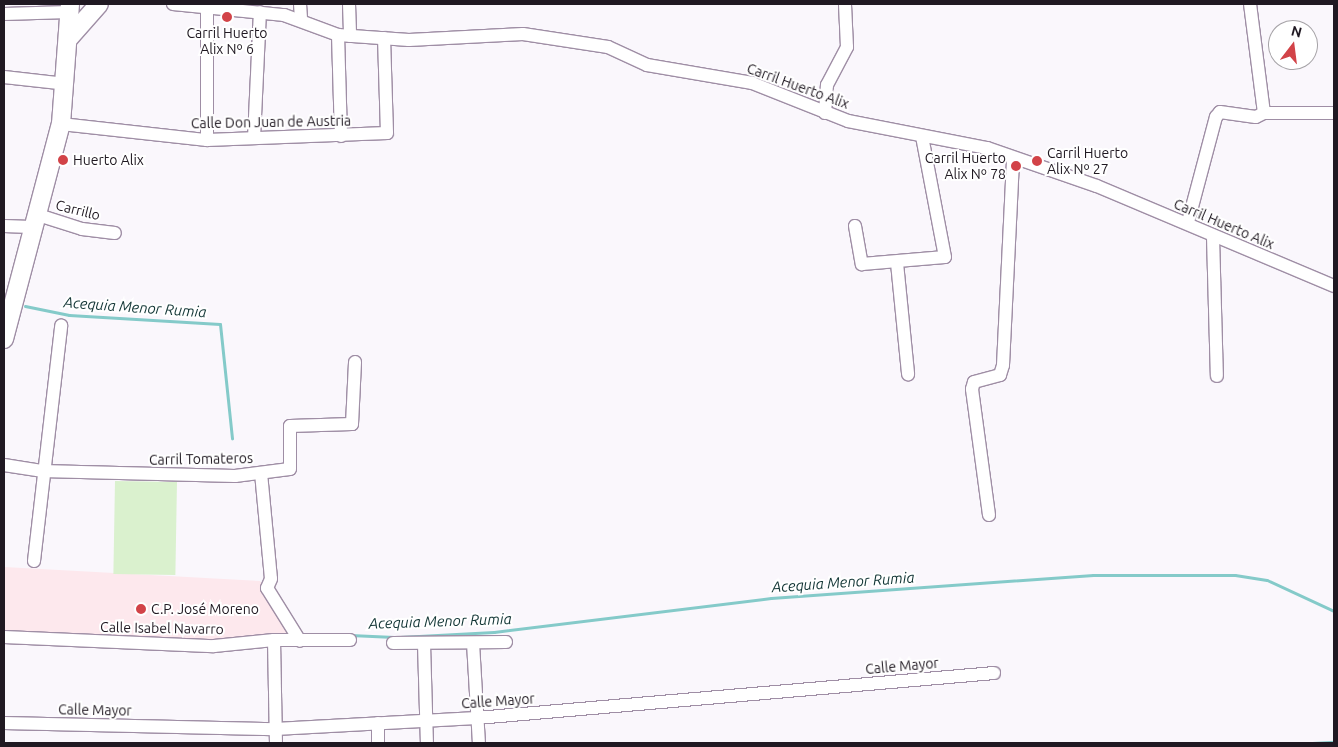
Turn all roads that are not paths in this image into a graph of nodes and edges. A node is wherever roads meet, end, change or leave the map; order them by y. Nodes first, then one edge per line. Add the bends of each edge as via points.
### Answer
1 (99, 4) edge
2 (173, 4) edge
3 (300, 4) edge
4 (349, 4) edge
5 (845, 4) edge
6 (1250, 4) edge
7 (207, 7) junction
8 (232, 7) edge
9 (70, 8) edge
10 (260, 12) junction
11 (4, 14) edge
12 (301, 20) junction
13 (344, 35) junction
14 (69, 38) junction
15 (384, 38) junction
16 (4, 77) edge
17 (66, 84) junction
18 (1264, 113) junction
19 (1334, 113) edge
20 (825, 114) junction
21 (62, 124) junction
22 (342, 136) junction
23 (922, 136) junction
24 (254, 138) junction
25 (207, 140) junction
26 (1013, 159) junction
27 (33, 220) junction
28 (1188, 222) junction
29 (4, 226) edge
30 (855, 226) dead end
31 (115, 233) dead end
32 (1213, 237) junction
33 (897, 264) junction
34 (1334, 286) edge
35 (6, 316) edge
36 (61, 326) dead end
37 (4, 338) edge
38 (355, 362) dead end
39 (908, 374) dead end
40 (1217, 376) dead end
41 (4, 465) edge
42 (42, 470) junction
43 (261, 473) junction
44 (989, 516) dead end
45 (34, 560) dead end
46 (4, 637) edge
47 (274, 640) junction
48 (350, 640) dead end
49 (300, 641) junction
50 (506, 642) dead end
51 (393, 643) dead end
52 (473, 643) junction
53 (424, 644) junction
54 (994, 673) dead end
55 (477, 718) junction
56 (426, 720) junction
57 (4, 723) edge
58 (378, 723) junction
59 (276, 729) junction
60 (276, 743) edge
61 (378, 743) edge
62 (428, 743) edge
63 (479, 743) edge

1 - 14 main road
2 - 7 street, Carril Huerto Alix
3 - 12 street
4 - 13 street
5 - 20 street via 847,47 827,85
6 - 18 street
7 - 8 street, Carril Huerto Alix
7 - 25 street
8 - 10 street, Carril Huerto Alix
9 - 11 street
9 - 14 main road
10 - 12 street, Carril Huerto Alix
10 - 24 street
12 - 13 street, Carril Huerto Alix
13 - 15 street, Carril Huerto Alix
13 - 22 street
14 - 17 main road
15 - 20 street, Carril Huerto Alix via 508,33 600,45 647,65 752,83
15 - 22 street, Calle Don Juan de Austria via 387,133
16 - 17 street
17 - 21 main road
18 - 19 street
18 - 28 street via 1256,117 1220,112 1216,117
20 - 23 street, Carril Huerto Alix
21 - 25 street, Calle Don Juan de Austria
21 - 27 main road
22 - 24 street, Calle Don Juan de Austria
23 - 26 street, Carril Huerto Alix via 977,144
23 - 33 street via 946,257
24 - 25 street, Calle Don Juan de Austria
26 - 28 street, Carril Huerto Alix via 1097,186 1141,208
26 - 44 street via 1003,365 1000,374 974,382 972,389
27 - 29 street, Carrillo
27 - 31 street, Carrillo
27 - 35 main road
28 - 32 street, Carril Huerto Alix
30 - 33 street via 862,264
32 - 34 street, Carril Huerto Alix
32 - 40 street
33 - 39 street
35 - 37 main road
36 - 42 street via 60,368
38 - 43 street, Carril Tomateros via 352,424 290,426 290,470
41 - 42 street, Carril Tomateros
42 - 43 street, Carril Tomateros via 235,476
42 - 45 street
43 - 49 street via 271,579 267,588
46 - 47 street, Calle Isabel Navarro via 214,646
47 - 49 street, Calle Isabel Navarro
47 - 59 street
48 - 49 street, Calle Isabel Navarro
50 - 52 street
51 - 53 street
52 - 53 street
52 - 55 street
53 - 56 street
54 - 55 street, Calle Mayor
55 - 56 street, Calle Mayor
55 - 63 street
56 - 58 street, Calle Mayor
56 - 62 street
57 - 59 street, Calle Mayor
58 - 59 street, Calle Mayor
58 - 61 street
59 - 60 street

